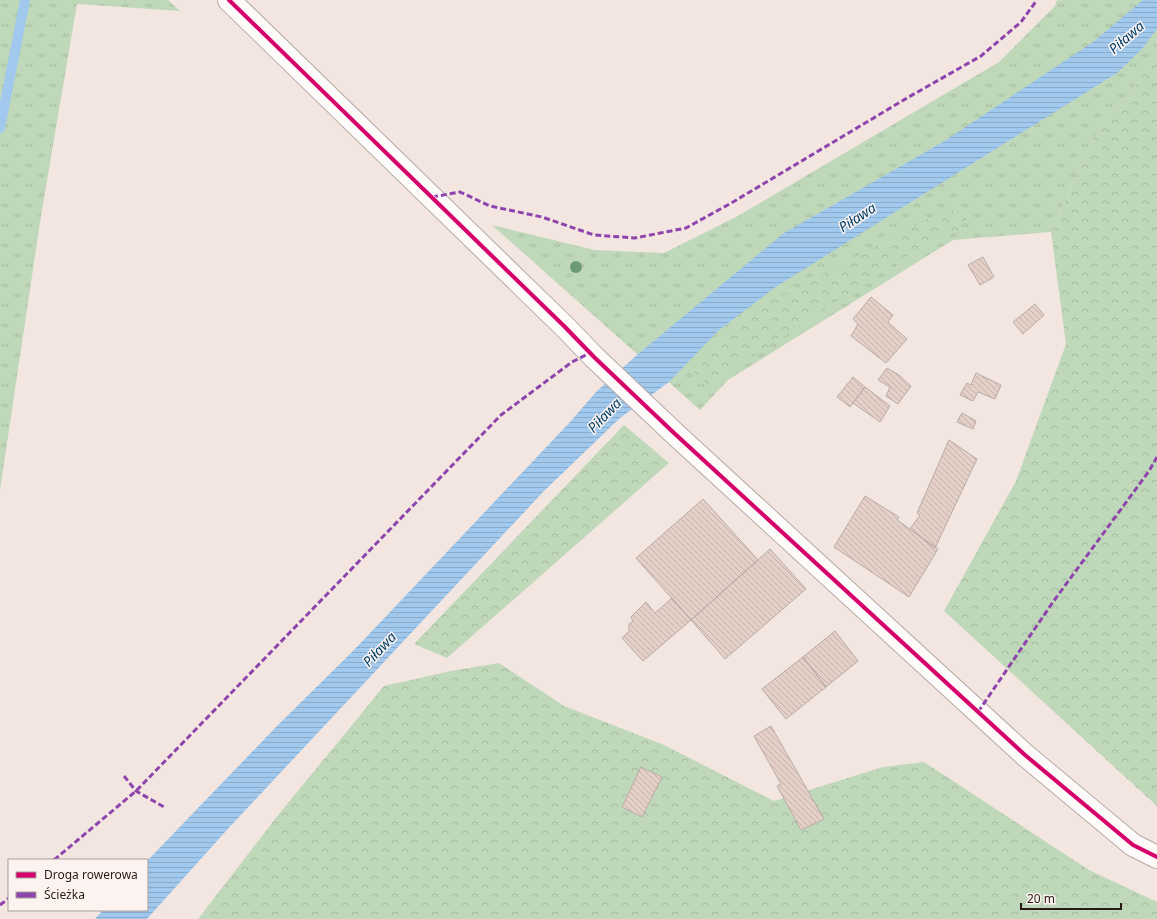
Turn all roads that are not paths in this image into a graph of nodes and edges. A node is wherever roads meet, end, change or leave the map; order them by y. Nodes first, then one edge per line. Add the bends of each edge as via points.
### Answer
1 (229, 0) edge
2 (1157, 856) edge

1 - 2 street via 674,433 1025,755 1133,845

